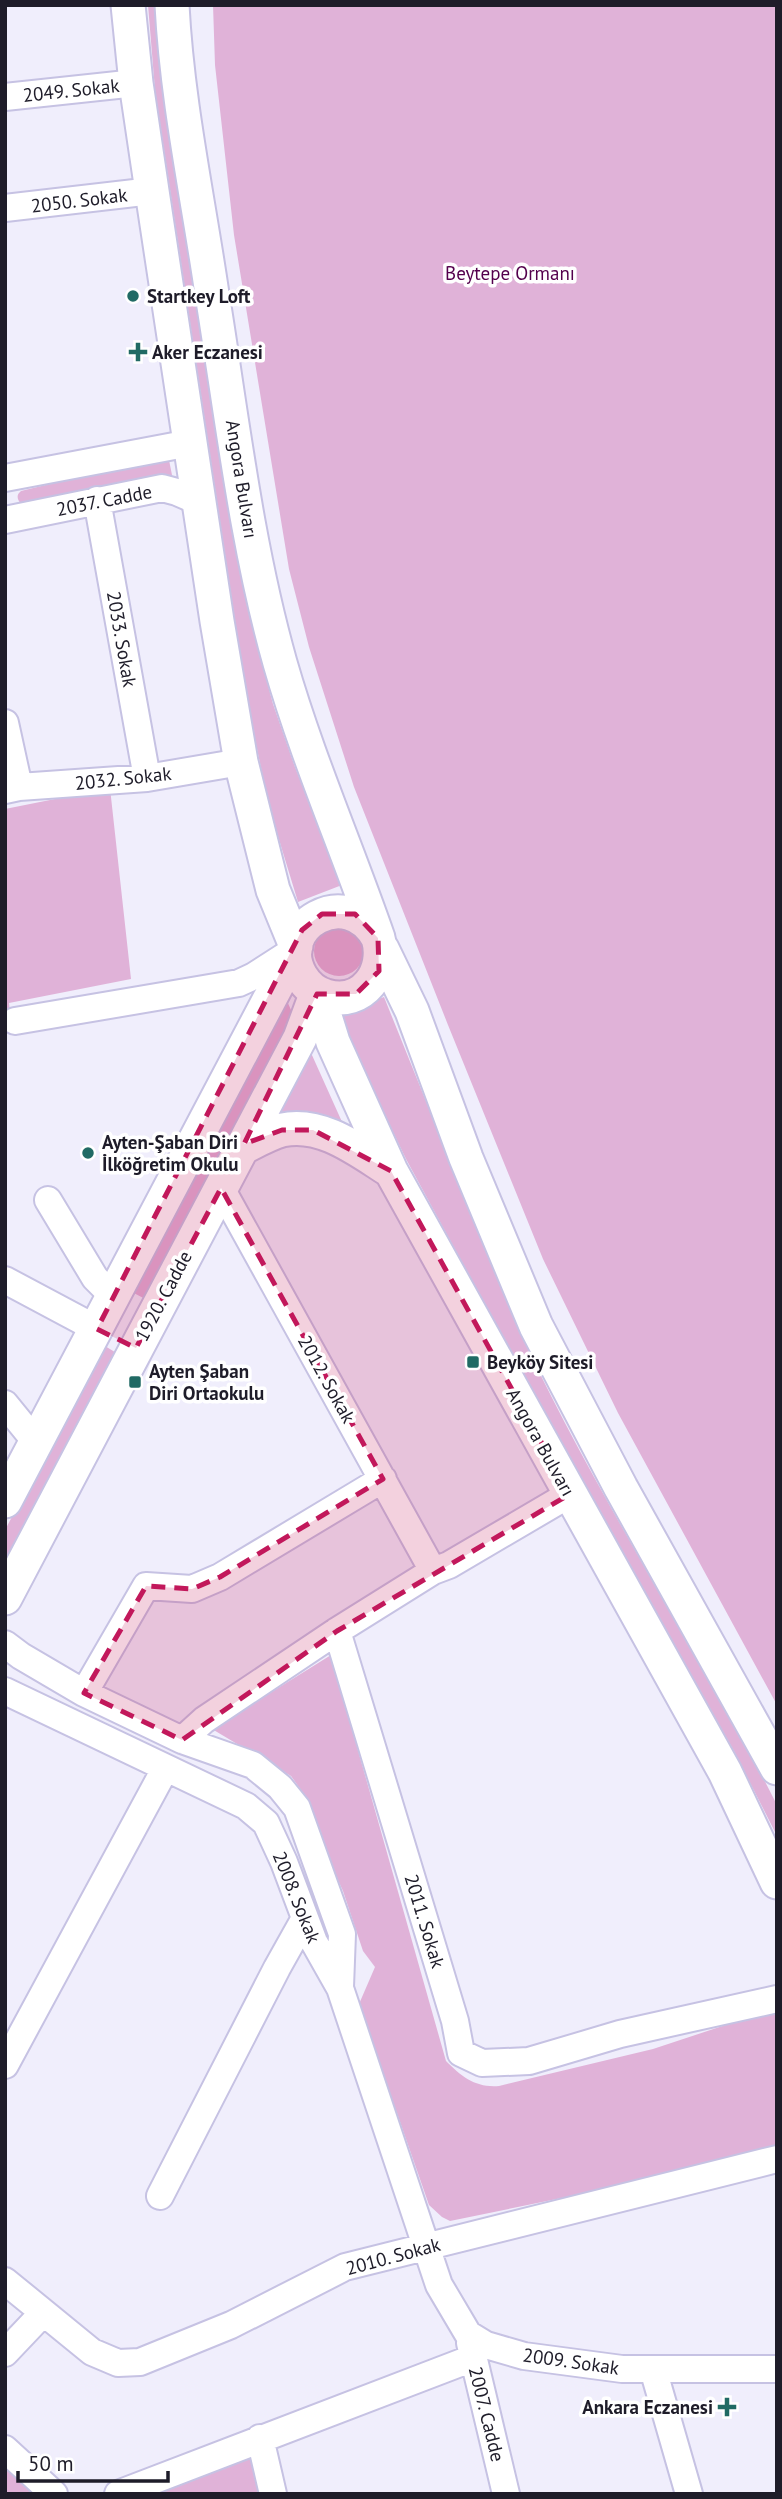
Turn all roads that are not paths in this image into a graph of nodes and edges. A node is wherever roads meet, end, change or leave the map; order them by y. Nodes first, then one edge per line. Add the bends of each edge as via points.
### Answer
1 (128, 5) edge
2 (172, 5) edge
3 (136, 83) junction
4 (5, 97) edge
5 (152, 191) junction
6 (5, 208) edge
7 (190, 443) junction
8 (5, 478) edge
9 (97, 500) junction
10 (200, 502) junction
11 (6, 516) edge
12 (5, 723) edge
13 (241, 762) junction
14 (147, 778) junction
15 (12, 788) edge
16 (380, 944) junction
17 (296, 948) junction
18 (320, 994) junction
19 (15, 1021) dead end
20 (242, 1148) junction
21 (391, 1171) junction
22 (221, 1188) junction
23 (48, 1200) dead end
24 (5, 1280) edge
25 (116, 1293) junction
26 (155, 1312) junction
27 (97, 1328) junction
28 (136, 1348) junction
29 (5, 1404) edge
30 (36, 1442) junction
31 (383, 1479) junction
32 (570, 1494) junction
33 (5, 1501) edge
34 (433, 1571) junction
35 (5, 1598) edge
36 (337, 1631) junction
37 (5, 1644) edge
38 (5, 1691) edge
39 (84, 1693) junction
40 (182, 1740) junction
41 (777, 1768) edge
42 (165, 1769) junction
43 (777, 1882) edge
44 (305, 1918) junction
45 (340, 1988) junction
46 (777, 1999) edge
47 (5, 2065) edge
48 (777, 2159) edge
49 (160, 2196) dead end
50 (426, 2246) junction
51 (5, 2281) edge
52 (43, 2313) junction
53 (470, 2346) junction
54 (5, 2353) edge
55 (653, 2369) junction
56 (777, 2369) edge
57 (260, 2438) junction
58 (5, 2449) edge
59 (54, 2494) edge
60 (118, 2494) edge
61 (273, 2494) edge
62 (506, 2494) edge
63 (690, 2494) edge

1 - 3 main road, Angora Bulvarı
2 - 16 main road, Angora Bulvarı via 184,110 262,592 304,743
3 - 4 street, 2049. Sokak
3 - 5 main road, Angora Bulvarı
5 - 6 street, 2050. Sokak
5 - 7 main road, Angora Bulvarı
7 - 8 street, 2037. Cadde
7 - 10 main road, Angora Bulvarı
9 - 10 street, 2037. Cadde via 162,488
9 - 11 street, 2037. Cadde
9 - 14 street, 2033. Sokak
10 - 13 main road, Angora Bulvarı
12 - 15 street
13 - 14 street, 2032. Sokak
13 - 17 main road, Angora Bulvarı via 273,890
14 - 15 street, 2032. Sokak
16 - 17 main road, Angora Bulvarı via 369,923 338,911 322,914 308,924
16 - 18 main road via 379,971 366,989 345,998
16 - 41 main road, Angora Bulvarı via 412,1011 466,1158 536,1326
17 - 18 main road, Angora Bulvarı via 300,975
17 - 19 street via 239,983
17 - 25 main road
18 - 20 main road, 1920. Cadde
18 - 21 main road, Angora Bulvarı via 333,1042
20 - 21 main road via 282,1130 313,1130 350,1145
20 - 22 main road, 1920. Cadde
21 - 32 main road, Angora Bulvarı
22 - 26 main road, 1920. Cadde
22 - 31 street, 2012. Sokak
23 - 25 street via 95,1278
24 - 27 street
25 - 26 main road
25 - 27 main road
26 - 28 main road, 1920. Cadde
27 - 28 main road
27 - 30 main road
28 - 35 main road, 1920. Cadde
29 - 30 street
30 - 33 main road
31 - 34 street, 2012. Sokak
31 - 39 street via 220,1577 192,1589 146,1586
32 - 34 street
32 - 43 main road, Angora Bulvarı via 725,1772
34 - 36 street
36 - 40 street via 204,1720
36 - 46 street, 2011. Sokak via 461,2053 482,2063 528,2062 620,2034
37 - 39 street
38 - 42 street, 2008. Sokak
39 - 40 street
40 - 45 street via 253,1765 297,1808 342,1934
42 - 44 street, 2008. Sokak via 246,1806 266,1823
42 - 47 street
44 - 45 street, 2008. Sokak
44 - 49 street
45 - 50 street, 2008. Sokak
48 - 50 street, 2010. Sokak
50 - 52 street, 2010. Sokak via 345,2267 231,2325 140,2362 118,2363 92,2352
50 - 53 street via 439,2285
51 - 52 street, 2010. Sokak
52 - 54 street
53 - 55 street, 2009. Sokak via 622,2370
53 - 57 street
53 - 62 street, 2007. Cadde
55 - 56 street, 2009. Sokak
55 - 63 street
57 - 60 street
57 - 61 street
58 - 59 street

